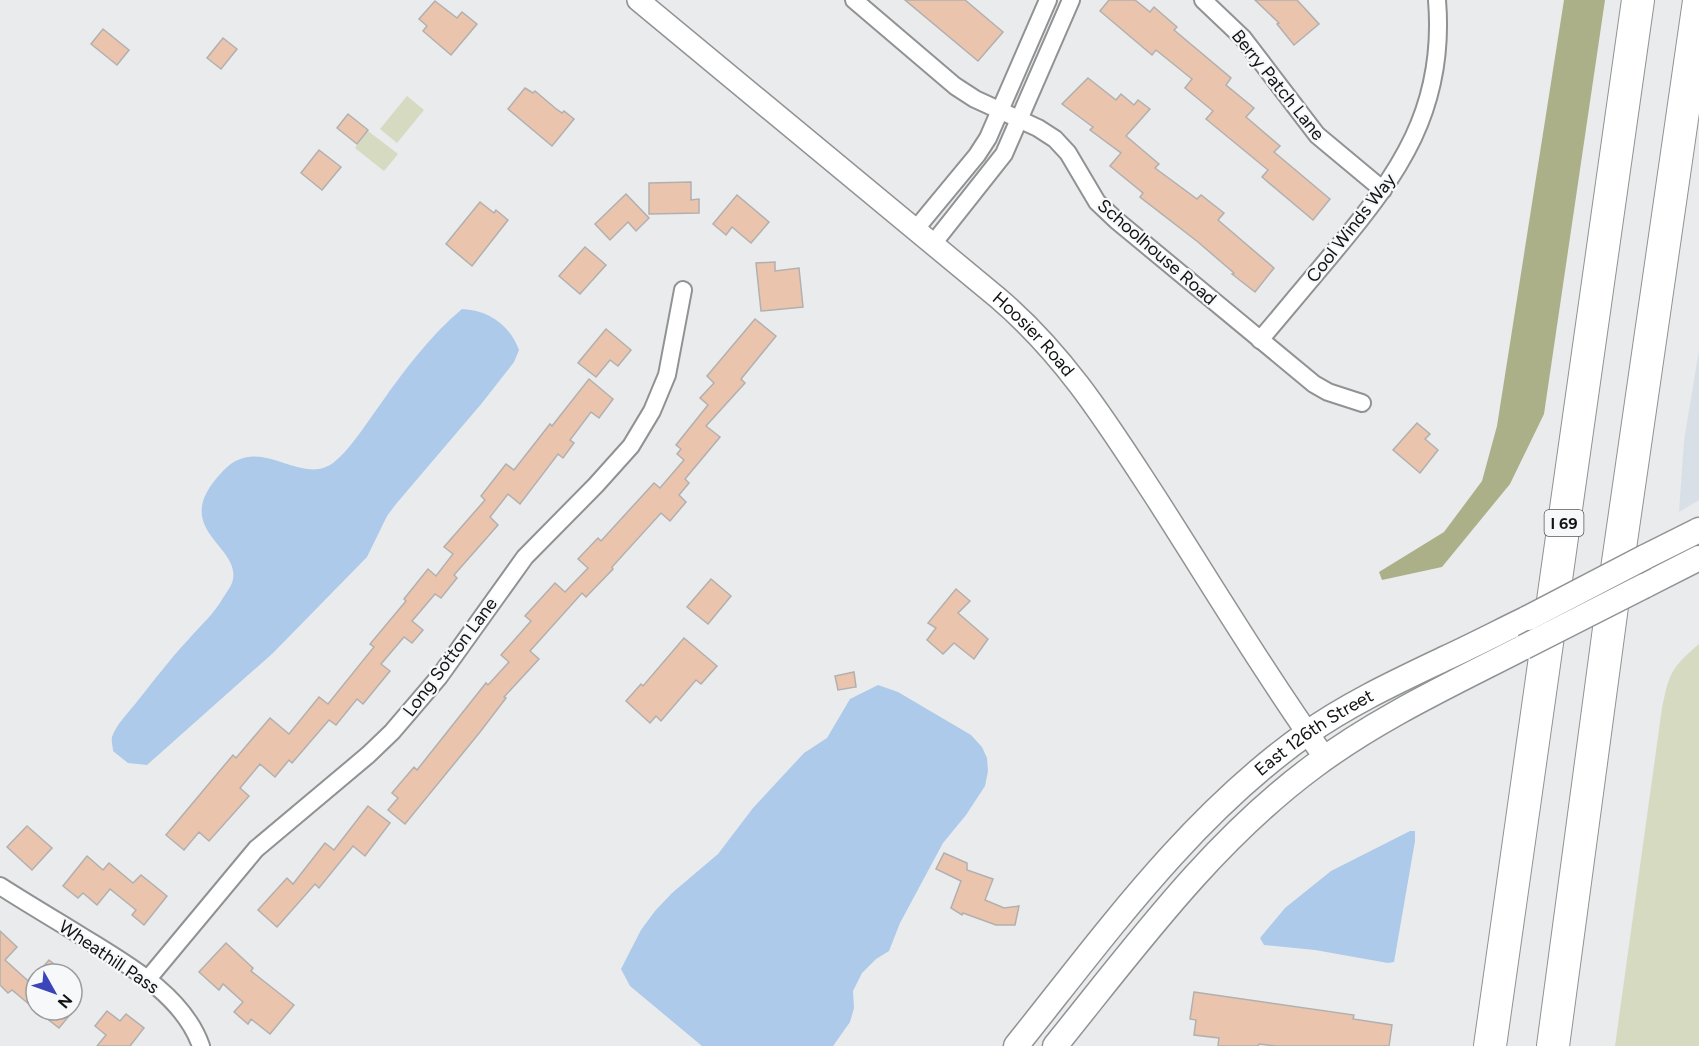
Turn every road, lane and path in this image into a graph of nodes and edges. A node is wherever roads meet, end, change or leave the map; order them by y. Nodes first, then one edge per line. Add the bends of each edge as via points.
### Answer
1 (638, 0) edge
2 (854, 0) edge
3 (1048, 0) edge
4 (1071, 0) edge
5 (1203, 0) edge
6 (1437, 0) edge
7 (1638, 0) edge
8 (1699, 1) edge
9 (1000, 112) junction
10 (1020, 120) junction
11 (1383, 190) junction
12 (915, 230) junction
13 (932, 245) junction
14 (683, 290) dead end
15 (1260, 340) junction
16 (1362, 403) dead end
17 (1699, 530) edge
18 (1699, 558) edge
19 (1307, 733) junction
20 (1325, 758) junction
21 (0, 886) edge
22 (147, 980) junction
23 (201, 1046) edge
24 (1016, 1046) edge
25 (1055, 1046) edge
26 (1490, 1046) edge
27 (1553, 1046) edge

1 - 12 street, Hoosier Road
2 - 9 street, Schoolhouse Road via 955,86
3 - 9 street
4 - 10 street
5 - 11 street, Berry Patch Lane via 1242,38 1317,135
6 - 11 street, Cool Winds Way via 1438,29 1428,99 1408,150
7 - 26 highway, I 69
8 - 27 highway
9 - 10 street, Schoolhouse Road
9 - 12 street via 977,155
10 - 13 street via 994,168
10 - 15 street, Schoolhouse Road via 1063,145 1104,210
11 - 15 street, Cool Winds Way
12 - 13 street, Hoosier Road
13 - 19 street, Hoosier Road via 1020,317 1076,379
14 - 22 street, Long Sotton Lane via 667,375 644,427 631,446 525,557 439,677 392,732 256,849
15 - 16 street, Schoolhouse Road via 1314,384
17 - 19 main road, East 126th Street, bridge via 1371,694
18 - 20 main road, East 126th Street, bridge via 1413,705
19 - 20 street, Hoosier Road
19 - 24 main road, East 126th Street via 1237,788 1186,839
20 - 25 main road, East 126th Street via 1259,811 1204,865
21 - 22 street, Wheathill Pass
22 - 23 street, Wheathill Pass via 183,1014

